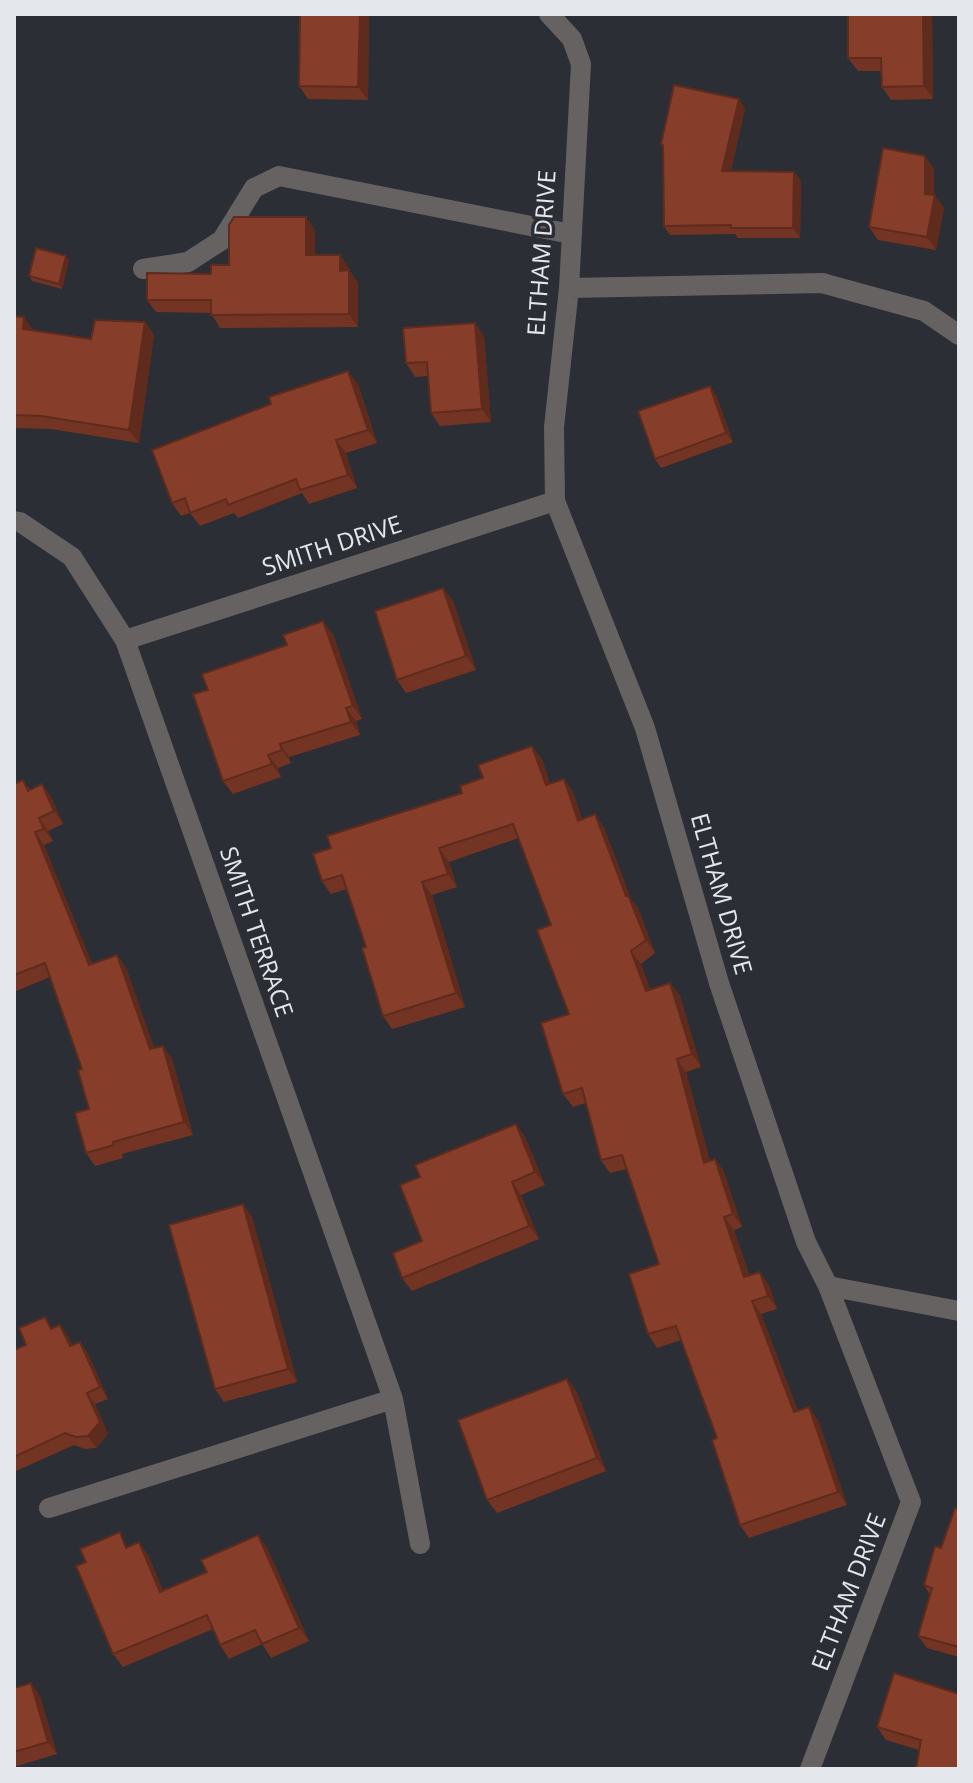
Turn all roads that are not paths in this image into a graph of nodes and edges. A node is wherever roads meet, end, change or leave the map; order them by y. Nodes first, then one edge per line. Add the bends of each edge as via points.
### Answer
1 (549, 14) edge
2 (571, 234) junction
3 (143, 269) dead end
4 (569, 288) junction
5 (959, 335) edge
6 (555, 501) junction
7 (14, 521) edge
8 (125, 640) junction
9 (828, 1286) junction
10 (959, 1311) edge
11 (393, 1399) junction
12 (49, 1508) dead end
13 (420, 1544) dead end
14 (810, 1769) edge

1 - 2 street, ELTHAM DRIVE via 572,39 581,64
2 - 3 street via 279,176 254,188 222,240 188,262
2 - 4 street, ELTHAM DRIVE
4 - 5 street via 822,283 924,311
4 - 6 street, ELTHAM DRIVE via 554,427
6 - 8 street, SMITH DRIVE
6 - 9 street, ELTHAM DRIVE via 645,728 719,983 806,1242
7 - 8 street, SMITH TERRACE via 72,557
8 - 11 street, SMITH TERRACE
9 - 10 street
9 - 14 street, ELTHAM DRIVE via 911,1502
11 - 12 street
11 - 13 street, SMITH TERRACE

